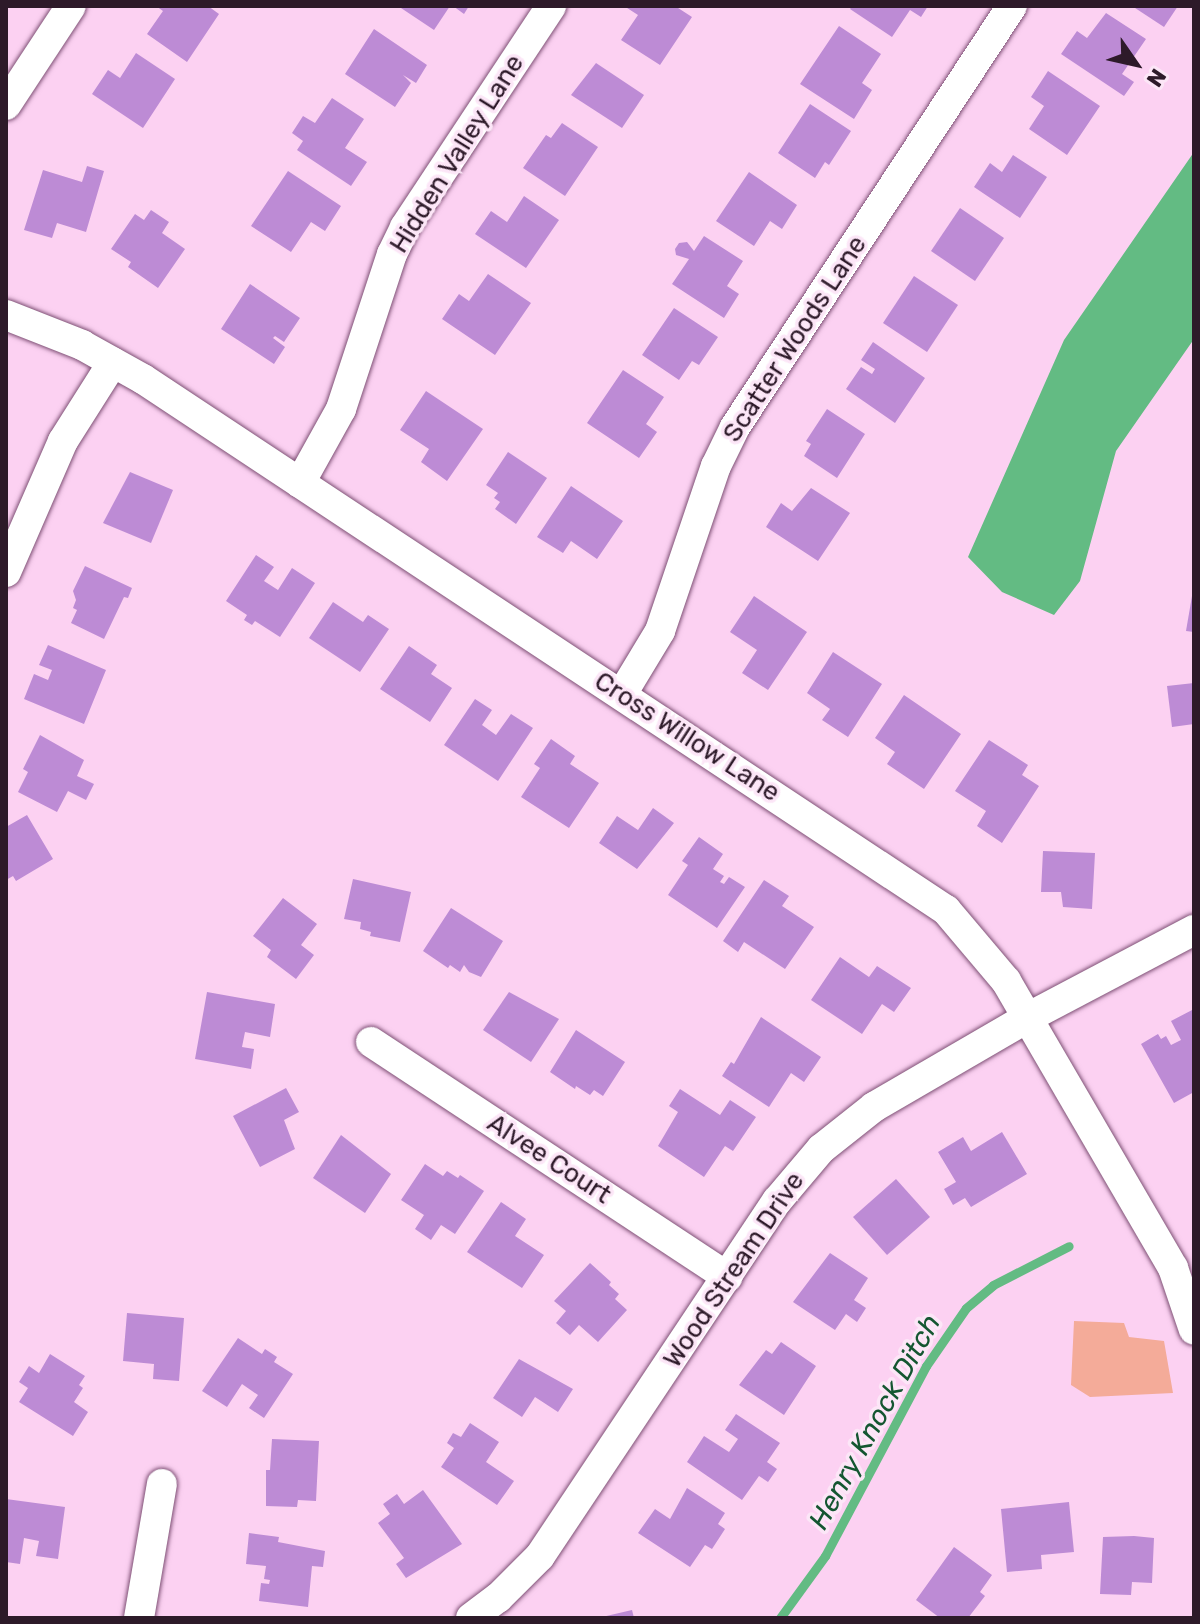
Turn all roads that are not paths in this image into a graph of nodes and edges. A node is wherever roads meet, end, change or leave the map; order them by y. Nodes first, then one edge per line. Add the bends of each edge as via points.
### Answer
1 (71, 6) edge
2 (551, 6) edge
3 (1012, 6) edge
4 (6, 105) edge
5 (6, 315) edge
6 (113, 362) junction
7 (300, 483) junction
8 (6, 572) edge
9 (622, 694) junction
10 (1194, 930) edge
11 (1027, 1018) junction
12 (371, 1042) dead end
13 (728, 1277) junction
14 (1194, 1330) edge
15 (162, 1484) dead end
16 (139, 1618) edge
17 (471, 1618) edge

1 - 4 street
2 - 7 street, Hidden Valley Lane via 405,227 341,409
3 - 9 street, Scatter Woods Lane via 735,427 716,466 660,631
5 - 6 street, Cross Willow Lane
6 - 7 street, Cross Willow Lane
6 - 8 street via 63,441
7 - 9 street, Cross Willow Lane
9 - 11 street, Cross Willow Lane via 946,910 993,963
10 - 11 street, Wood Stream Drive
11 - 13 street, Wood Stream Drive via 847,1125 797,1175
11 - 14 street, Cross Willow Lane via 1173,1268
12 - 13 street, Alvee Court
13 - 17 street, Wood Stream Drive via 540,1556
15 - 16 street

